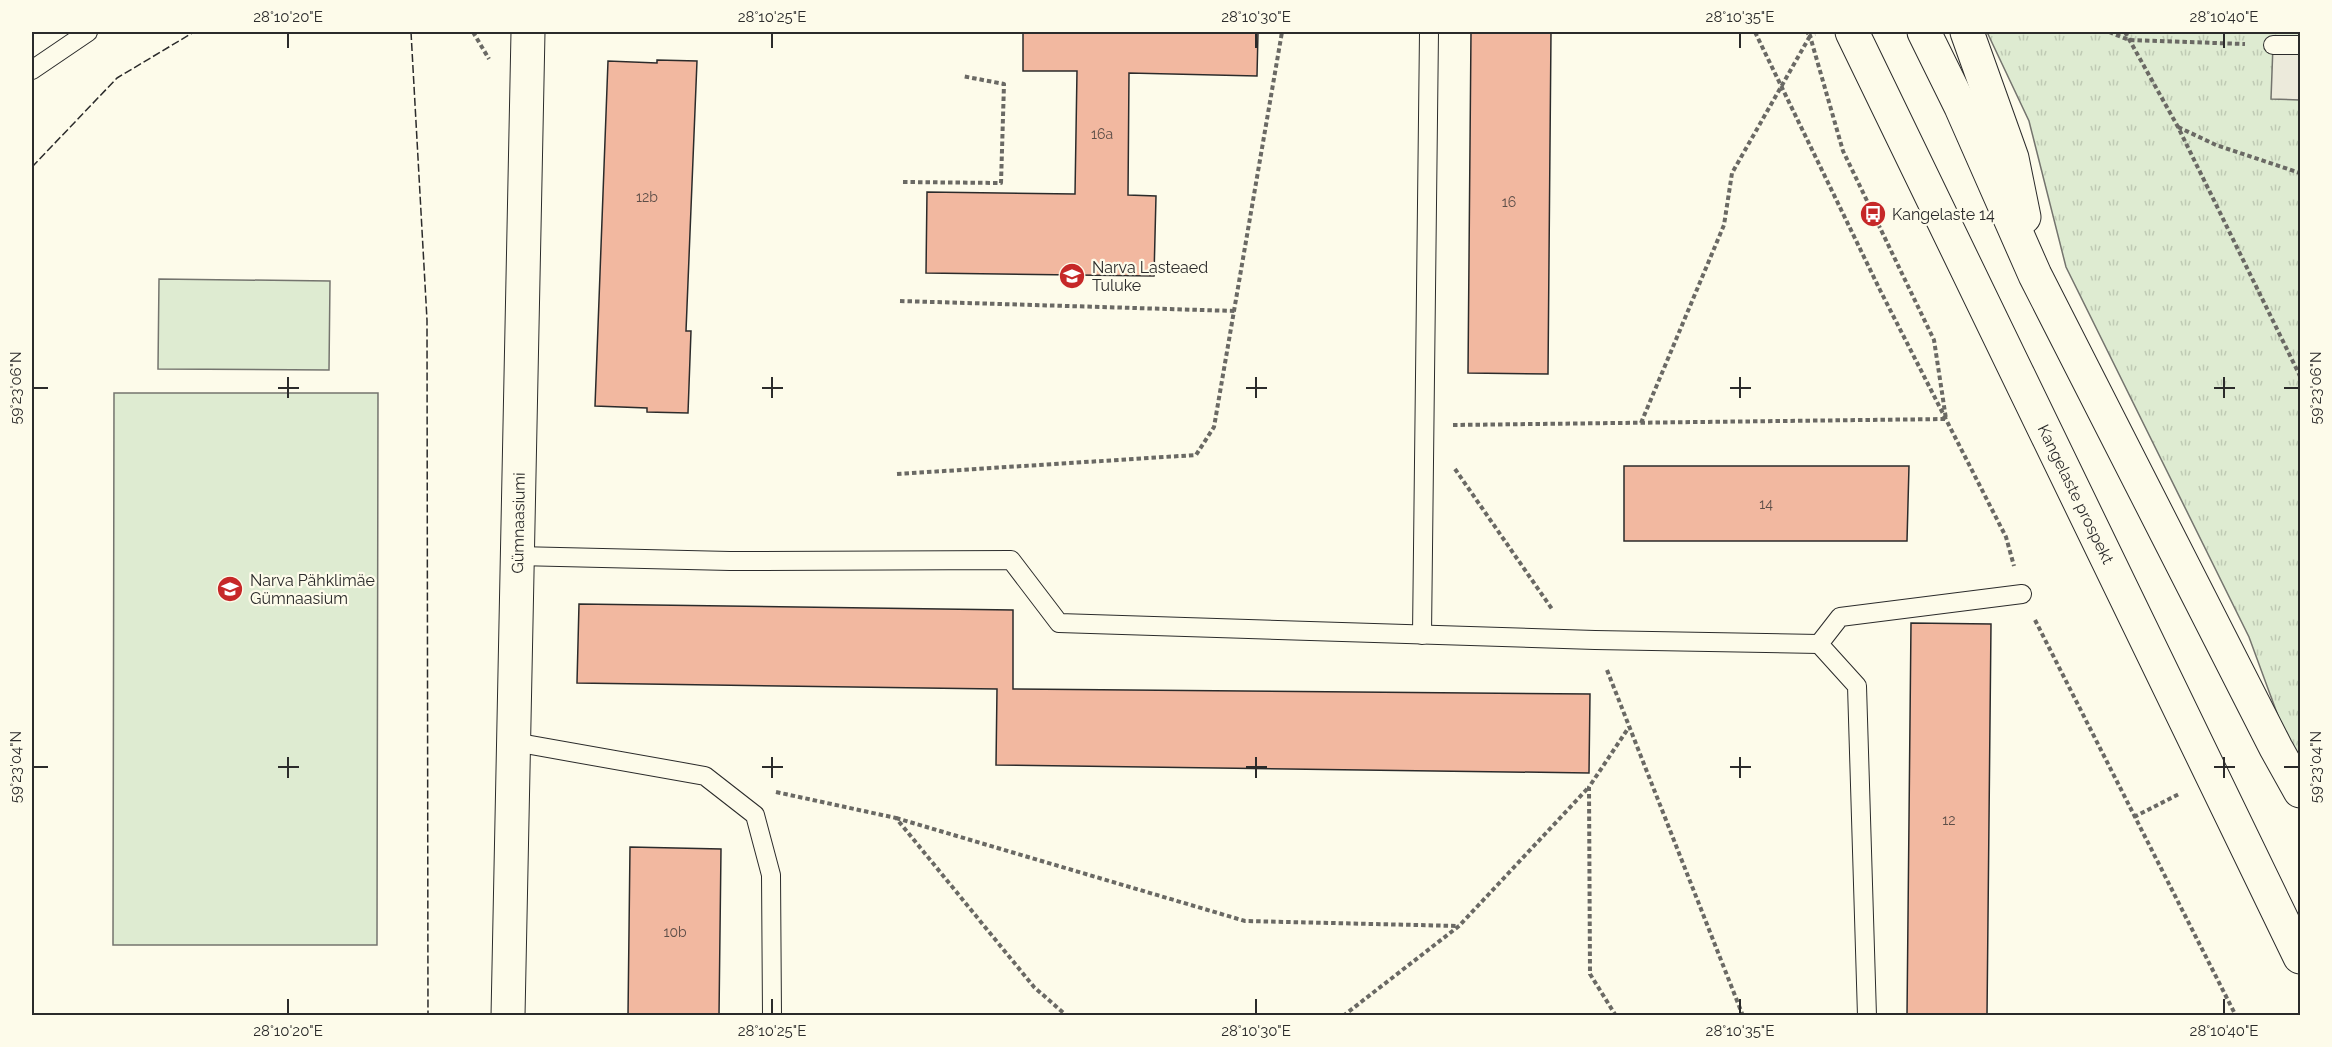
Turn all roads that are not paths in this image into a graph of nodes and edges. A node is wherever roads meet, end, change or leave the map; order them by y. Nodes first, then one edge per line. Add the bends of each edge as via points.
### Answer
1 (88, 32) edge
2 (528, 32) edge
3 (1430, 32) edge
4 (1852, 32) edge
5 (1924, 32) edge
6 (1967, 32) edge
7 (2273, 45) road end
8 (2301, 45) edge
9 (32, 70) edge
10 (2035, 275) junction
11 (517, 556) junction
12 (2022, 594) road end
13 (1422, 635) junction
14 (1819, 644) junction
15 (514, 742) junction
16 (2301, 791) edge
17 (2301, 957) edge
18 (508, 1016) edge
19 (772, 1016) edge
20 (1867, 1016) edge

1 - 9 lane
2 - 11 main road, Gümnaasiumi
3 - 13 lane
4 - 17 main road, Kangelaste prospekt
5 - 10 main road
6 - 10 main road via 2012,158
7 - 8 lane
10 - 16 main road
11 - 13 lane via 730,561 1011,560 1059,623
11 - 15 main road, Gümnaasiumi
12 - 14 lane via 1840,616
13 - 14 lane
14 - 20 lane via 1857,686
15 - 18 main road, Gümnaasiumi
15 - 19 lane via 705,776 755,815 771,875

